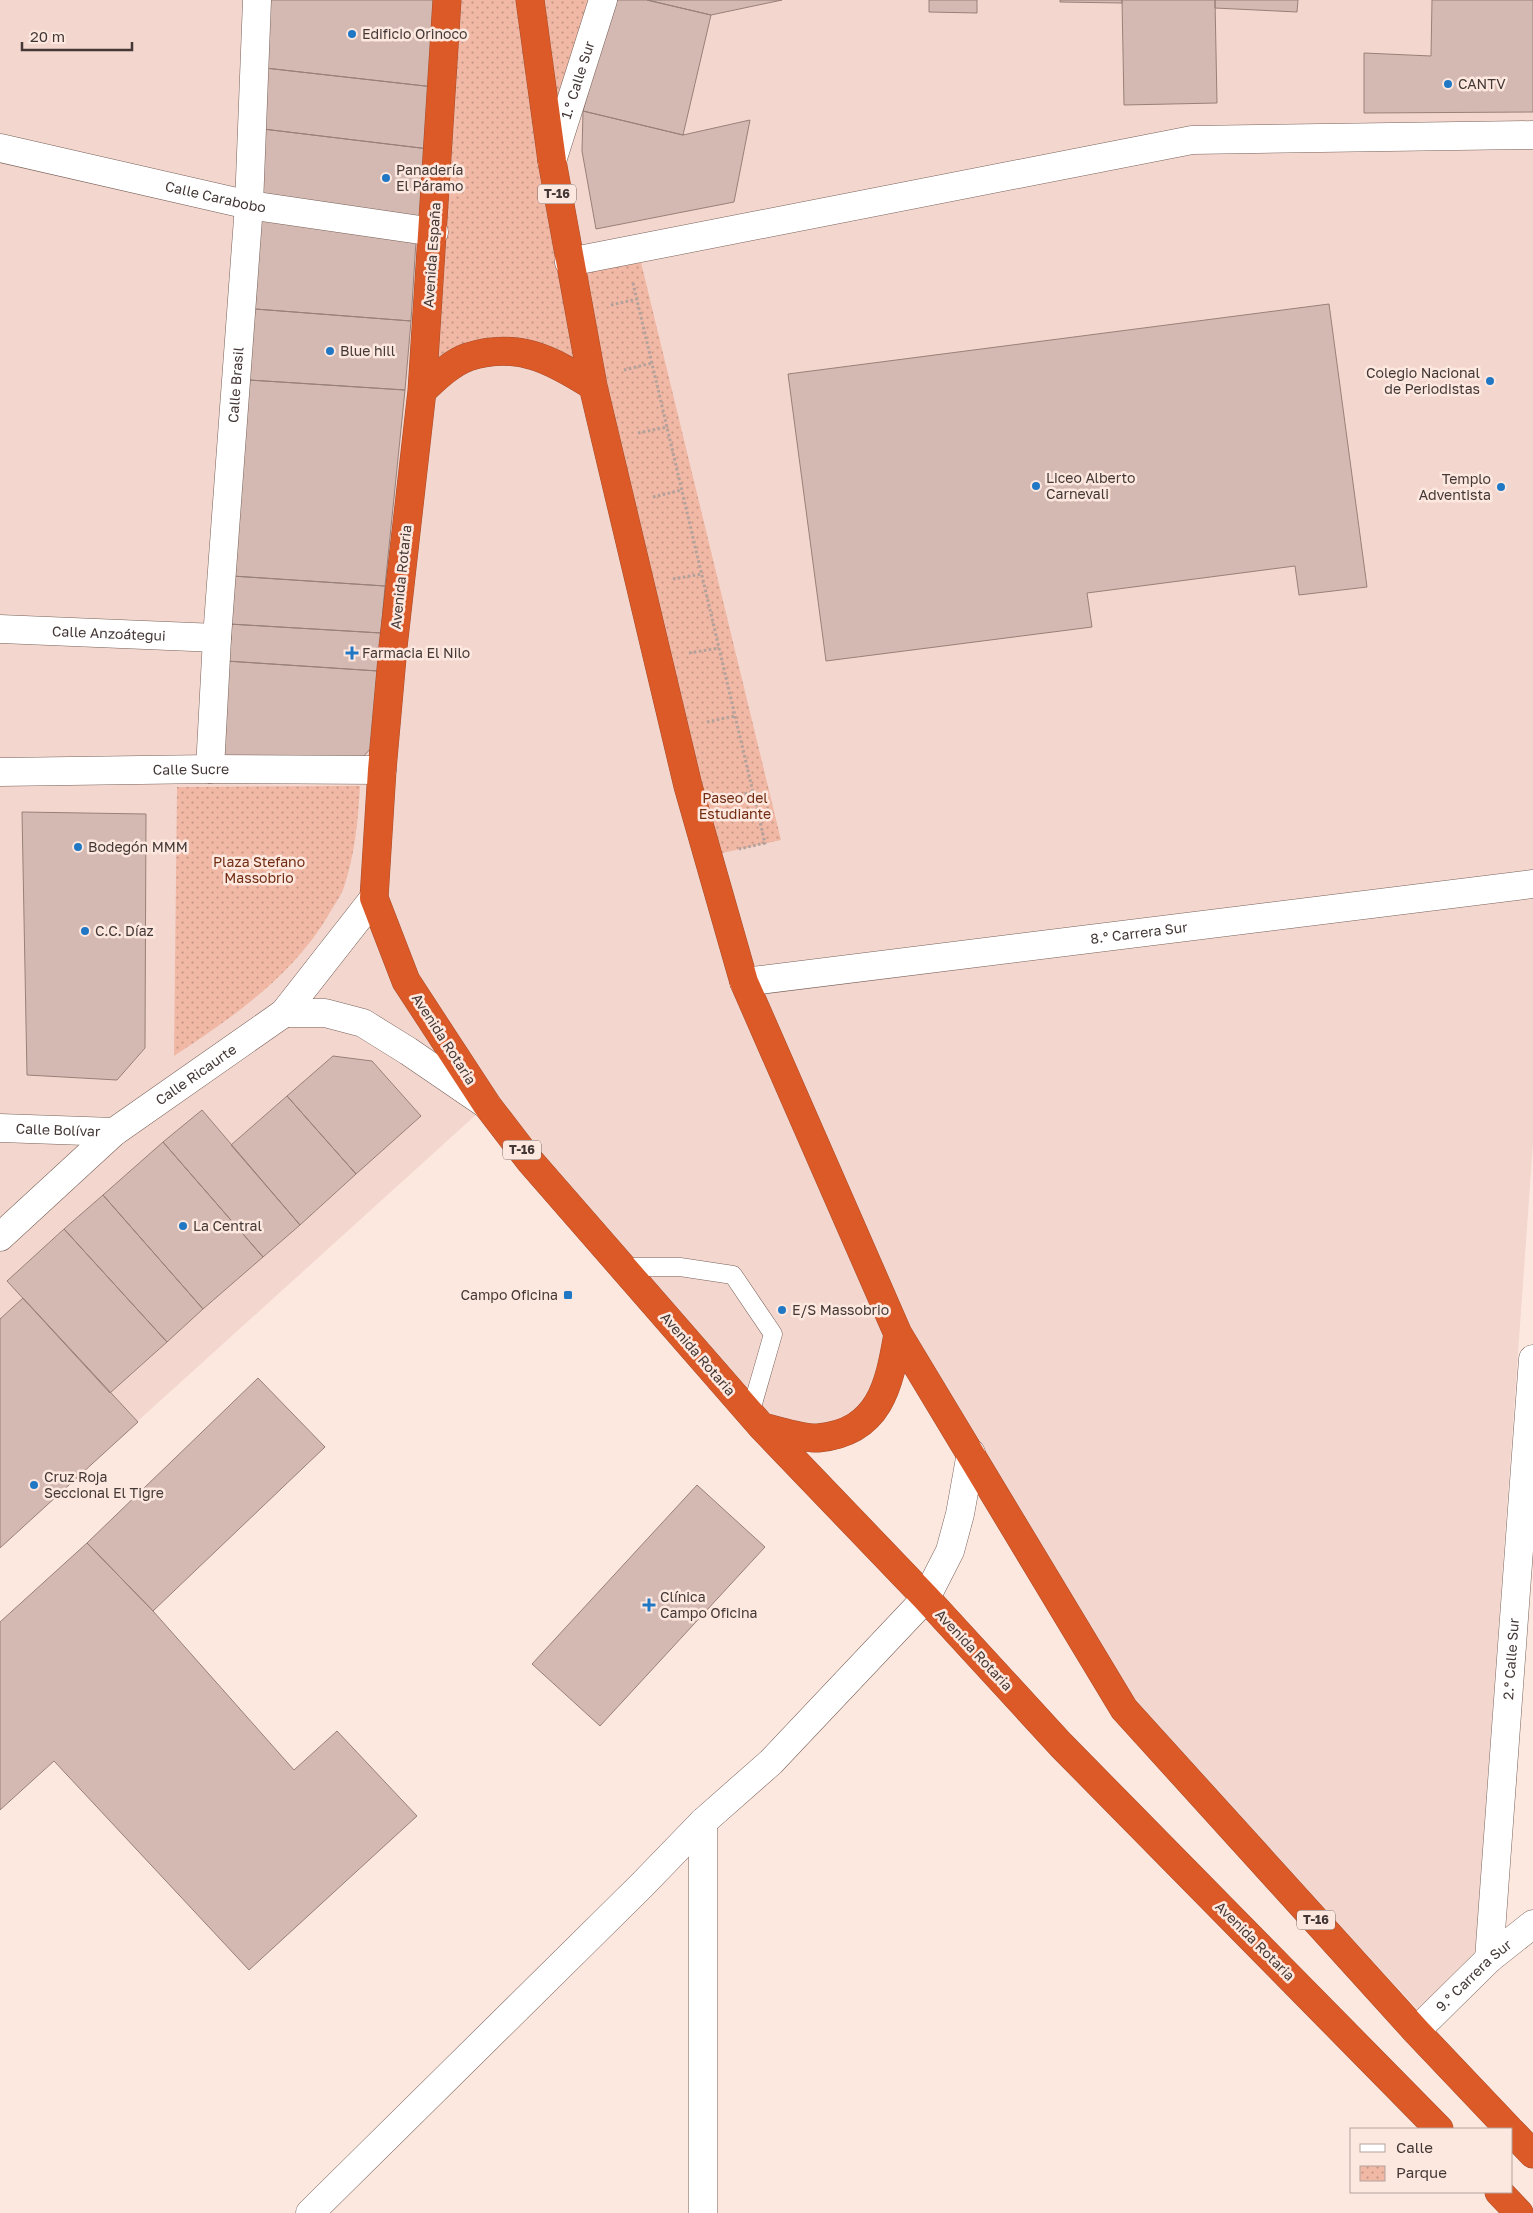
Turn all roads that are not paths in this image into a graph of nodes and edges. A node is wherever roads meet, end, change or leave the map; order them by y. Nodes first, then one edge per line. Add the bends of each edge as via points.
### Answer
1 (257, 0) edge
2 (447, 0) edge
3 (530, 0) edge
4 (603, 0) edge
5 (1533, 135) edge
6 (0, 148) edge
7 (552, 161) junction
8 (249, 205) junction
9 (434, 232) junction
10 (569, 262) junction
11 (593, 386) junction
12 (422, 391) junction
13 (0, 628) edge
14 (217, 638) junction
15 (210, 768) junction
16 (382, 770) junction
17 (0, 772) edge
18 (1533, 884) edge
19 (374, 898) junction
20 (744, 982) junction
21 (284, 1013) junction
22 (487, 1105) junction
23 (0, 1128) edge
24 (114, 1132) junction
25 (0, 1237) edge
26 (622, 1267) junction
27 (898, 1334) junction
28 (1533, 1359) edge
29 (756, 1420) junction
30 (970, 1453) junction
31 (926, 1598) junction
32 (703, 1822) junction
33 (1533, 1924) edge
34 (1489, 1959) junction
35 (1416, 2030) junction
36 (1437, 2128) edge
37 (1507, 2128) edge
38 (1513, 2134) edge
39 (1533, 2154) edge
40 (1499, 2193) edge
41 (310, 2213) edge
42 (704, 2213) edge
43 (1519, 2213) edge

1 - 8 street, Calle Brasil
2 - 9 highway, Avenida España / T-16
3 - 7 highway, T-16
4 - 7 street, 1.° Calle Sur
5 - 10 street via 1192,140
6 - 8 street, Calle Carabobo
7 - 10 highway, T-16
8 - 9 street, Calle Carabobo
8 - 14 street, Calle Brasil
9 - 12 highway, Avenida España / T-16
10 - 11 highway, T-16
11 - 12 highway via 566,368 536,355 516,351 467,357
11 - 20 highway, T-16 via 688,786
12 - 16 highway, Avenida Rotaria / T-16
13 - 14 street, Calle Anzoátegui
14 - 15 street, Calle Brasil
15 - 16 street, Calle Sucre
15 - 17 street, Calle Sucre
16 - 19 highway, Avenida Rotaria / T-16
18 - 20 street, 8.° Carrera Sur
19 - 21 street, Calle Ricaurte
19 - 22 highway, Avenida Rotaria / T-16 via 406,981
20 - 27 highway, T-16
21 - 22 street via 325,1014 363,1024 408,1050
21 - 24 street, Calle Ricaurte
22 - 26 highway, Avenida Rotaria / T-16 via 530,1161
23 - 24 street, Calle Bolívar
24 - 25 street, Calle Ricaurte
26 - 29 highway, Avenida Rotaria / T-16
26 - 29 lane via 680,1266 733,1275 773,1334
27 - 29 highway via 891,1376 877,1406 854,1430 816,1438
27 - 30 highway, T-16
28 - 34 street, 2.° Calle Sur
29 - 31 highway, Avenida Rotaria / T-16
30 - 31 street via 950,1551
30 - 35 highway, T-16 via 1124,1709
31 - 32 street via 771,1762
31 - 36 highway, Avenida Rotaria / T-16 via 1062,1745
32 - 41 street
32 - 42 street
33 - 34 street, 9.° Carrera Sur
34 - 35 street, 9.° Carrera Sur
35 - 37 highway, T-16
38 - 39 highway, T-16
40 - 43 highway

